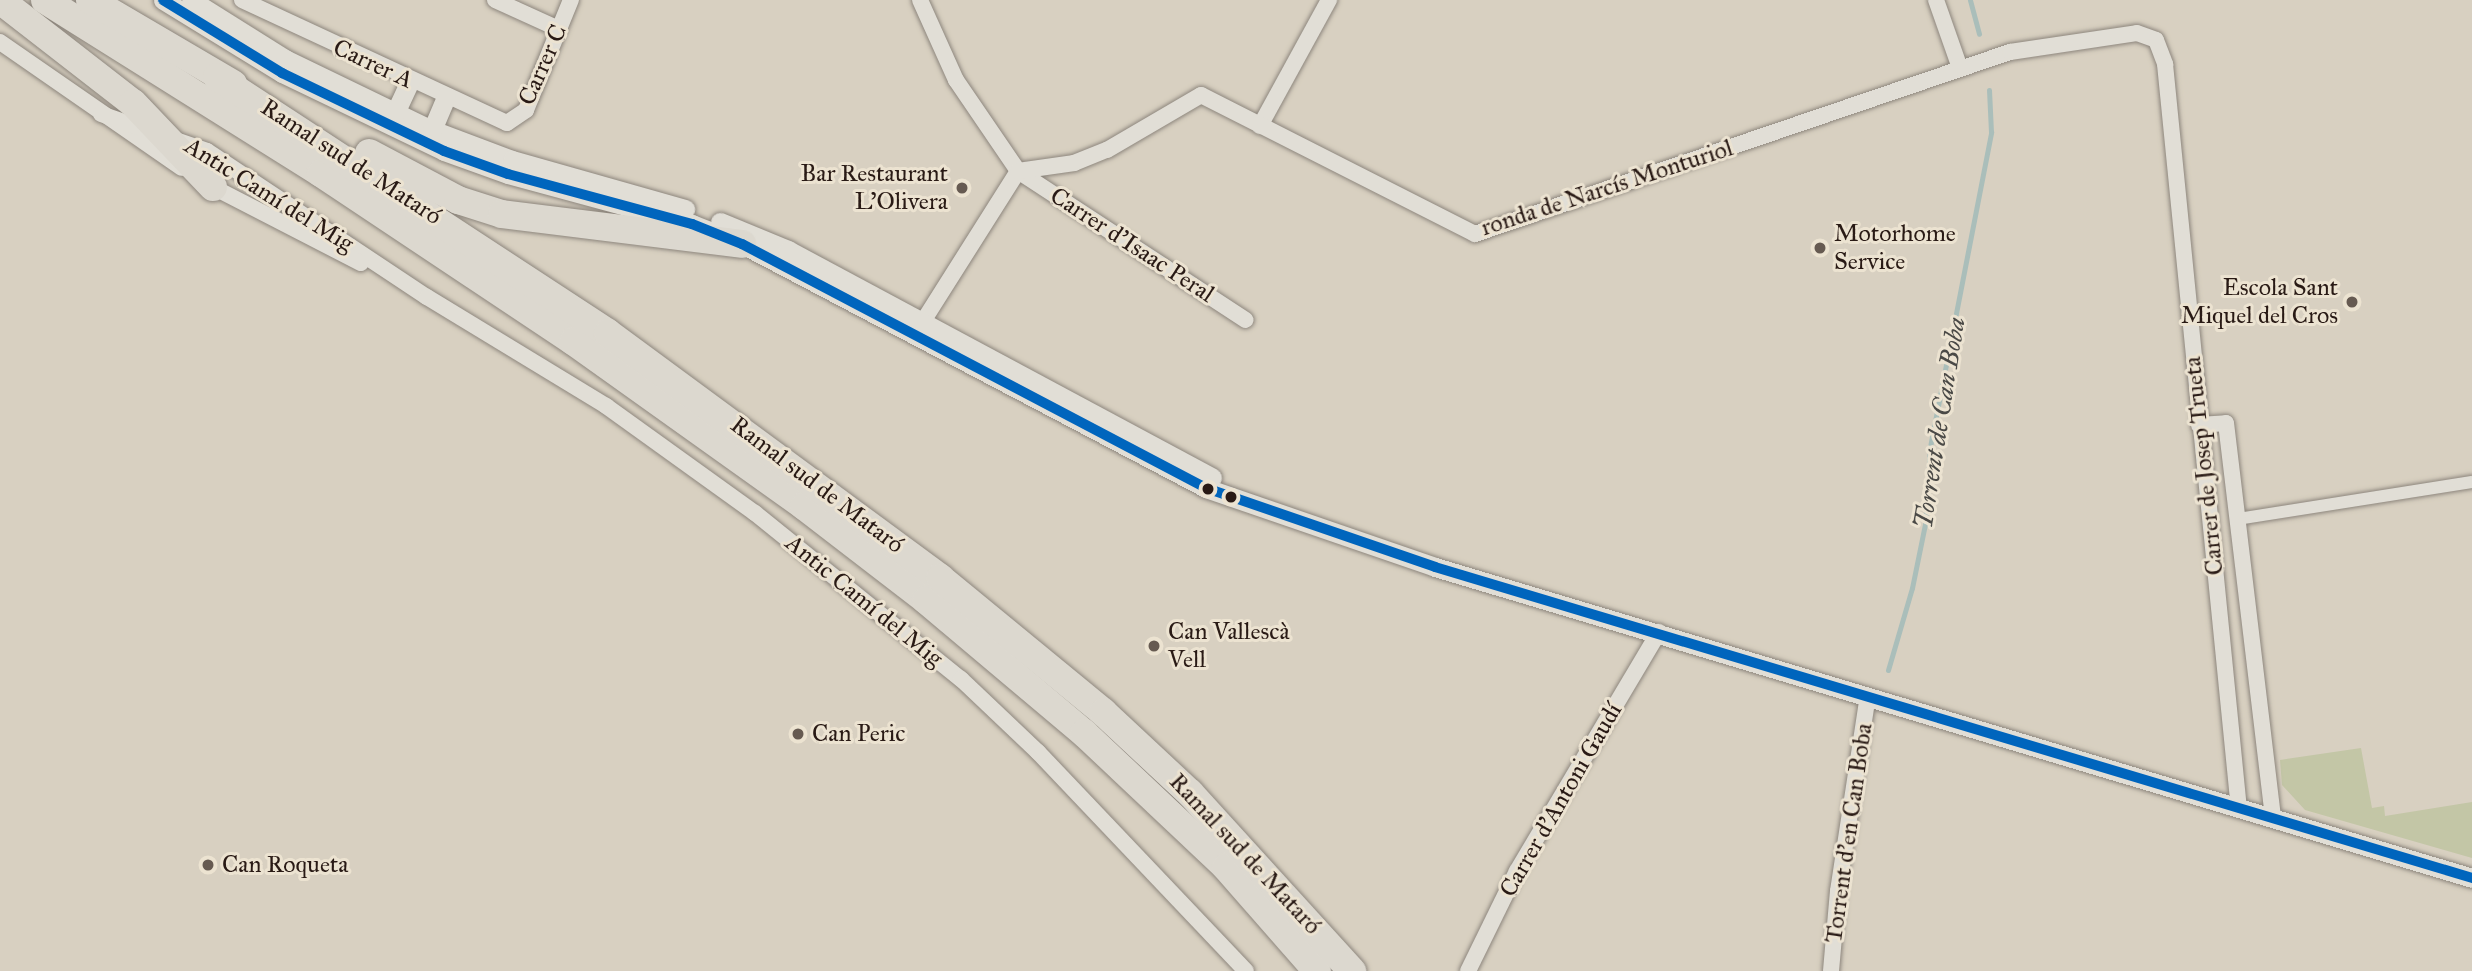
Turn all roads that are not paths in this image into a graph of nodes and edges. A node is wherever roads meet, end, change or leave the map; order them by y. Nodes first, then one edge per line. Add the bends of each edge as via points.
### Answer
1 (1, 0) edge
2 (45, 0) edge
3 (90, 0) edge
4 (163, 0) edge
5 (191, 0) edge
6 (242, 0) edge
7 (495, 0) edge
8 (571, 0) edge
9 (920, 0) edge
10 (1329, 0) edge
11 (1936, 0) edge
12 (559, 29) junction
13 (2156, 40) joint
14 (0, 42) edge
15 (257, 58) junction
16 (1960, 68) junction
17 (217, 77) junction
18 (410, 81) junction
19 (446, 97) junction
20 (395, 113) junction
21 (101, 114) junction
22 (507, 123) joint
23 (1260, 126) junction
24 (432, 130) junction
25 (163, 134) junction
26 (1018, 171) junction
27 (532, 181) junction
28 (213, 187) junction
29 (742, 244) junction
30 (849, 292) junction
31 (427, 297) junction
32 (1246, 320) dead end
33 (922, 323) junction
34 (1059, 412) junction
35 (2199, 425) junction
36 (2472, 482) edge
37 (1269, 507) junction
38 (2238, 519) junction
39 (1659, 632) junction
40 (1868, 696) junction
41 (2239, 809) junction
42 (2273, 819) junction
43 (2472, 878) edge
44 (1246, 971) edge
45 (1317, 971) edge
46 (1352, 971) edge
47 (1468, 971) edge
48 (1832, 971) edge

1 - 25 highway via 116,88
2 - 45 highway via 321,173 516,303 804,506 926,600 1084,733 1226,867
3 - 17 highway
4 - 15 street
5 - 20 street via 285,59
6 - 18 street, Carrer A
7 - 12 street
8 - 12 street, Carrer C
9 - 26 street via 956,80
10 - 23 street
11 - 16 street
12 - 22 street, Carrer C via 527,110
13 - 16 street, ronda de Narcís Monturiol via 2137,33 2058,43
13 - 35 street, Carrer de Josep Trueta via 2165,64
14 - 21 street, Antic Camí del Mig
15 - 20 street via 278,63 388,118
15 - 27 street via 387,127
16 - 23 street, ronda de Narcís Monturiol via 1475,234
17 - 29 highway via 480,208 567,225
17 - 46 highway, Ramal sud de Mataró via 608,333 940,578 1103,712 1190,793 1255,859
18 - 19 street, Carrer A
18 - 20 street
19 - 22 street, Carrer A
19 - 24 street
20 - 24 street
21 - 25 street, Antic Camí del Mig
21 - 28 street, Antic Camí del Mig
23 - 26 street, ronda de Narcís Monturiol via 1201,95 1107,150 1074,163
24 - 27 street via 439,139
24 - 30 street via 512,160 747,231
25 - 28 highway
25 - 31 street, Antic Camí del Mig via 207,151
26 - 32 street, Carrer d'Isaac Peral
26 - 33 street
27 - 29 street via 692,224
28 - 31 street, Antic Camí del Mig
29 - 30 street via 764,248
30 - 33 street
30 - 34 street
31 - 44 street, Antic Camí del Mig via 617,414 755,513 961,678 1038,752
33 - 34 street via 931,336 1026,388
33 - 37 street
34 - 37 street via 1187,479
35 - 38 street via 2226,423
35 - 41 street, Carrer de Josep Trueta
36 - 38 street
37 - 39 street via 1435,567
38 - 42 street
39 - 40 street
39 - 47 street, Carrer d'Antoni Gaudí via 1517,871
40 - 41 street
40 - 48 street, Torrent d'en Can Boba via 1838,891
41 - 42 street
42 - 43 street

